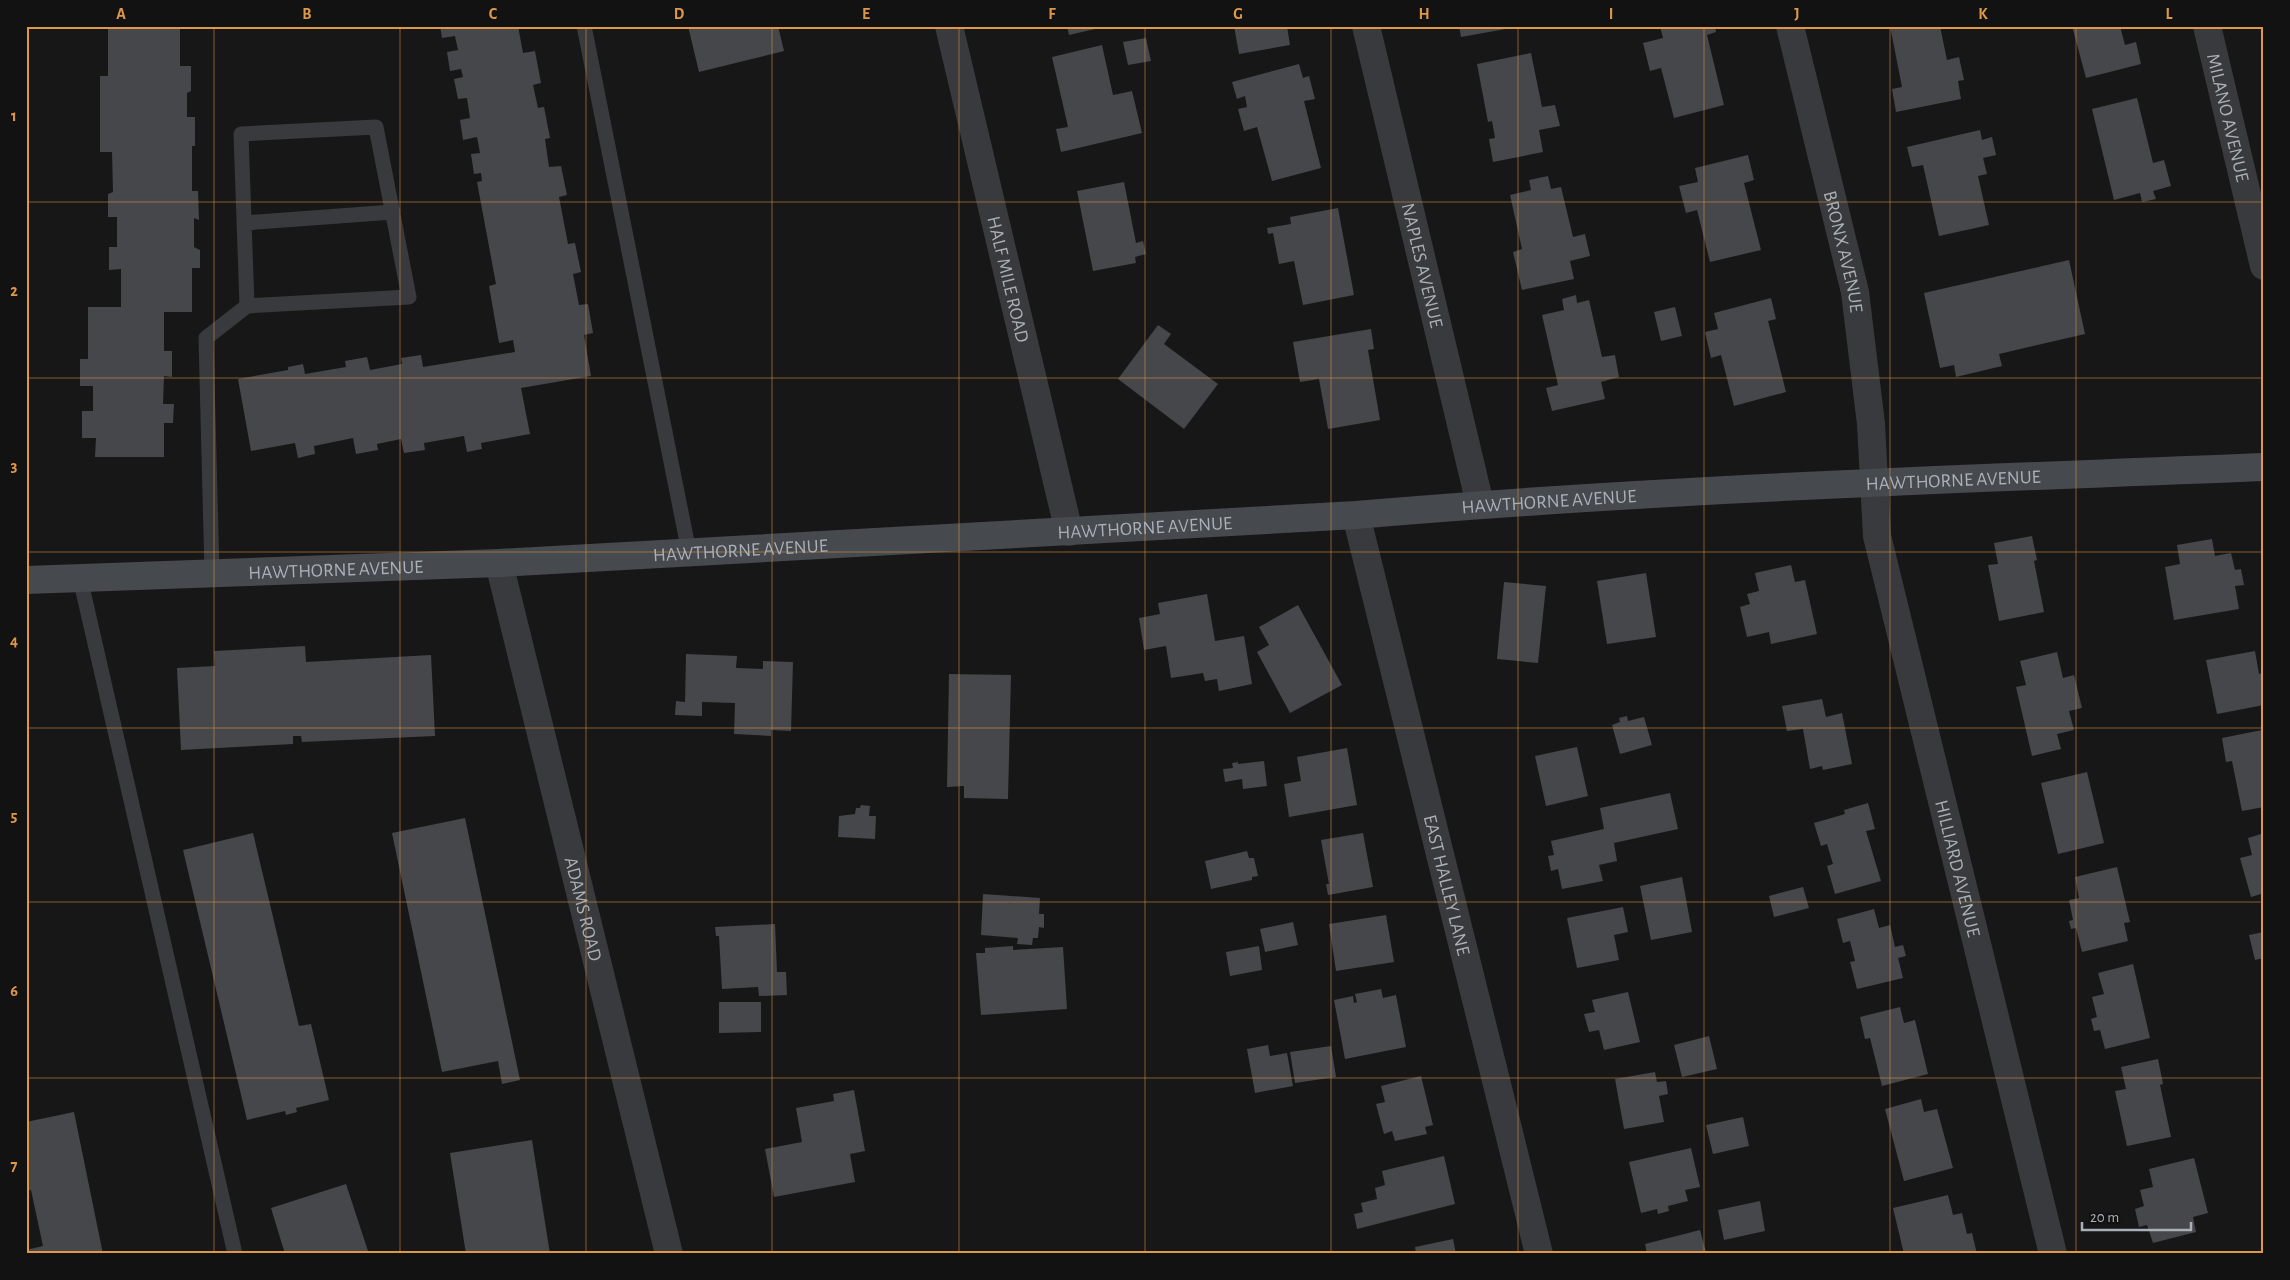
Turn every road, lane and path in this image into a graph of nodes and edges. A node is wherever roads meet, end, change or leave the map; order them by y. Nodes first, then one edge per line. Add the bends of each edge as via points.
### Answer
1 (584, 26) edge
2 (949, 26) edge
3 (1366, 26) edge
4 (1790, 26) edge
5 (2207, 26) edge
6 (393, 212) junction
7 (244, 223) junction
8 (2264, 266) edge
9 (247, 306) junction
10 (2264, 467) edge
11 (1875, 482) junction
12 (1480, 504) junction
13 (1356, 516) junction
14 (1069, 532) junction
15 (689, 552) junction
16 (499, 563) junction
17 (212, 573) junction
18 (80, 578) junction
19 (26, 580) edge
20 (235, 1254) edge
21 (669, 1254) edge
22 (1539, 1254) edge
23 (2053, 1254) edge

1 - 15 lane
2 - 14 street, HALF MILE ROAD
3 - 12 street, NAPLES AVENUE
4 - 11 street, BRONX AVENUE via 1855,292
5 - 8 street, MILANO AVENUE
6 - 7 lane
6 - 7 lane via 376,127 241,134
6 - 9 lane via 410,297
7 - 9 lane
9 - 17 lane via 206,338
10 - 11 street, HAWTHORNE AVENUE
11 - 12 street, HAWTHORNE AVENUE
11 - 23 street, HILLIARD AVENUE via 1877,536
12 - 13 street, HAWTHORNE AVENUE
13 - 14 street, HAWTHORNE AVENUE
13 - 22 street, EAST HALLEY LANE
14 - 15 street, HAWTHORNE AVENUE
15 - 16 street, HAWTHORNE AVENUE
16 - 17 street, HAWTHORNE AVENUE
16 - 21 street, ADAMS ROAD
17 - 18 street, HAWTHORNE AVENUE
18 - 19 street, HAWTHORNE AVENUE
18 - 20 lane

